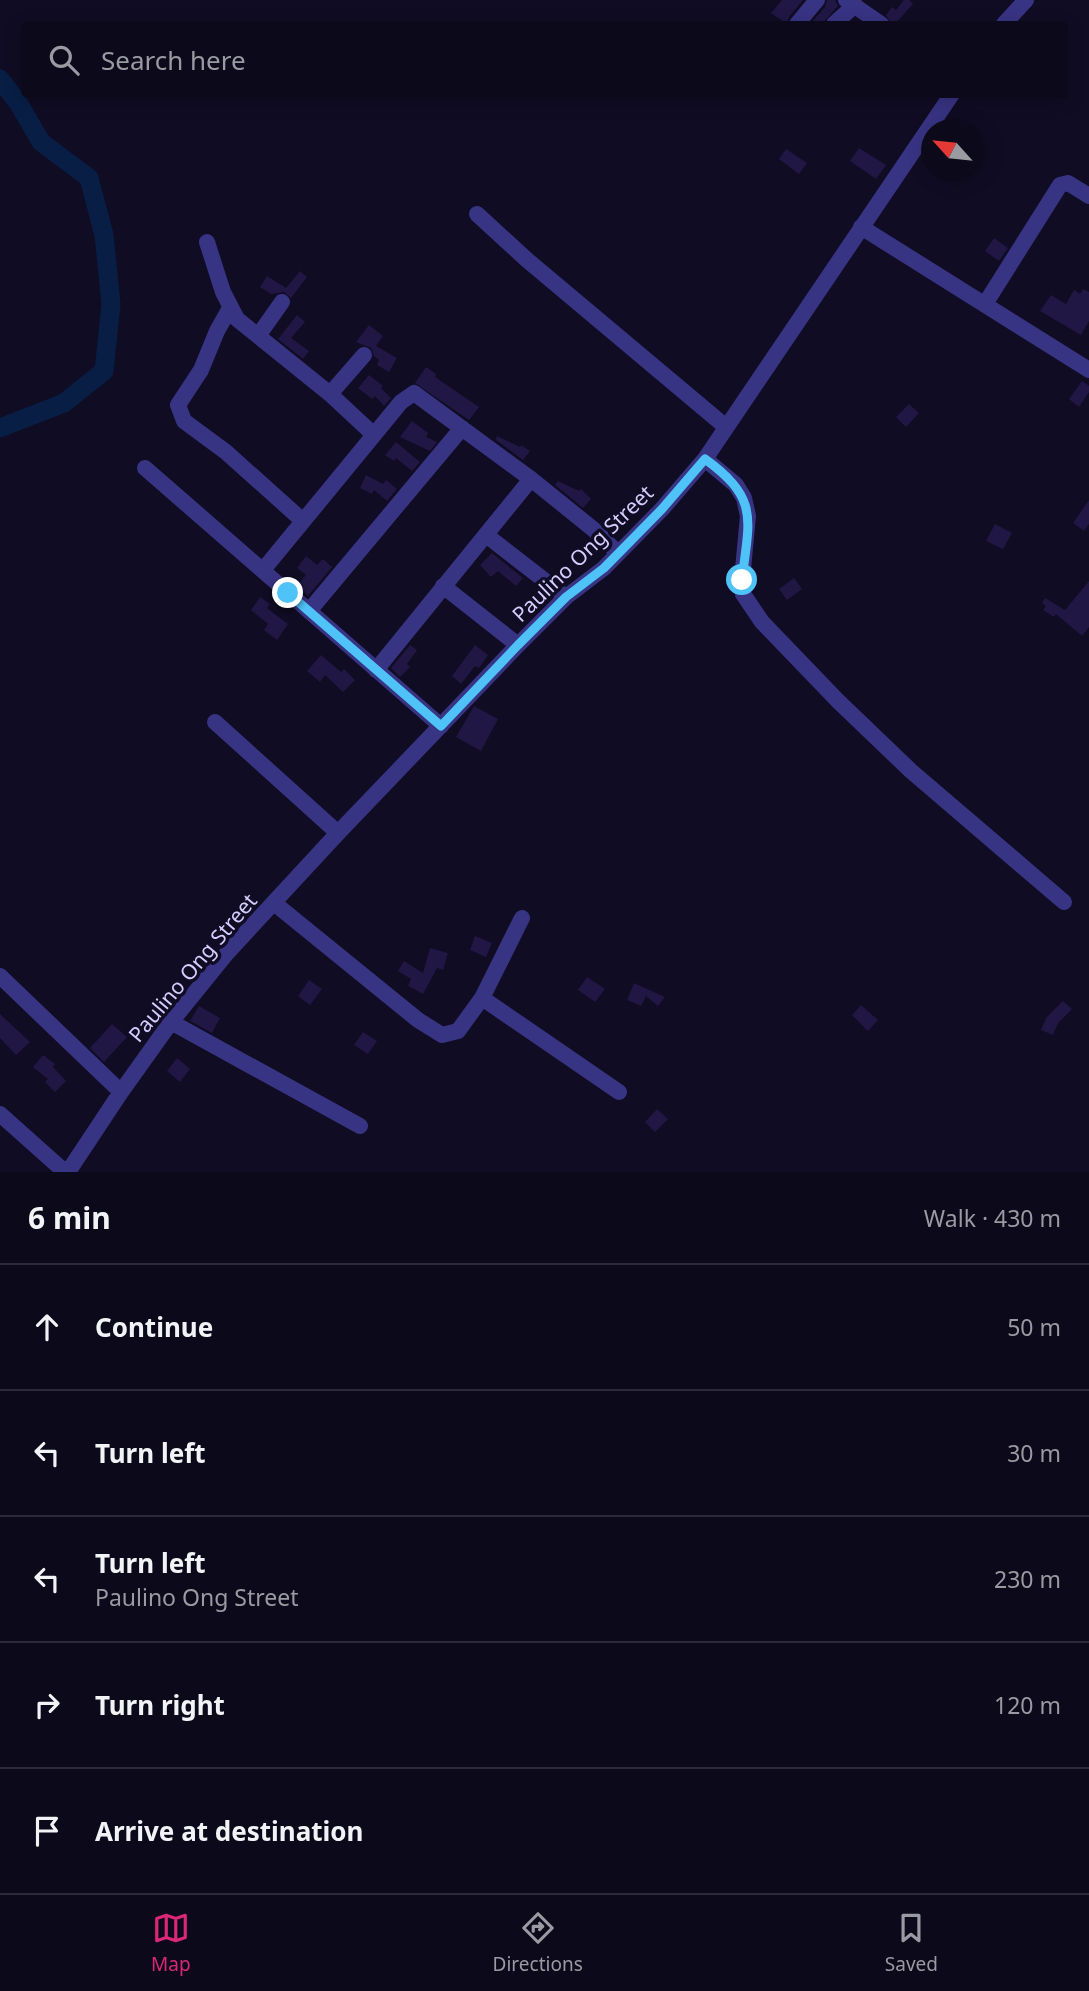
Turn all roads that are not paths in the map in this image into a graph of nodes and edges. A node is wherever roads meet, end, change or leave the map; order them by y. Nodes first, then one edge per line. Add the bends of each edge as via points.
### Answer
1 (817, 0) edge
2 (1026, 0) edge
3 (850, 3) edge
4 (800, 21) edge
5 (836, 21) edge
6 (877, 21) edge
7 (1007, 21) edge
8 (949, 98) edge
9 (1089, 196) edge
10 (477, 214) dead end
11 (861, 227) junction
12 (207, 242) dead end
13 (282, 302) dead end
14 (985, 304) junction
15 (230, 308) junction
16 (258, 336) junction
17 (364, 355) dead end
18 (1089, 370) edge
19 (331, 394) junction
20 (726, 427) junction
21 (462, 428) junction
22 (374, 435) junction
23 (705, 459) junction
24 (145, 468) dead end
25 (531, 479) junction
26 (303, 520) junction
27 (486, 535) junction
28 (618, 553) junction
29 (263, 570) junction
30 (443, 586) junction
31 (566, 597) junction
32 (309, 611) junction
33 (518, 645) junction
34 (376, 670) junction
35 (215, 722) dead end
36 (441, 726) junction
37 (338, 833) junction
38 (1064, 902) dead end
39 (274, 903) junction
40 (522, 918) dead end
41 (0, 976) edge
42 (482, 999) junction
43 (171, 1022) junction
44 (121, 1092) junction
45 (619, 1093) dead end
46 (0, 1114) edge
47 (360, 1126) dead end
48 (67, 1172) edge

1 - 4 street
2 - 7 street
3 - 5 street
3 - 6 street
8 - 11 street, Paulino Ong Street
9 - 14 street via 1068,183 1060,186
10 - 20 street
11 - 14 street
11 - 20 street, Paulino Ong Street
12 - 15 street
13 - 16 street
14 - 18 street
15 - 16 street
15 - 26 street via 201,370 178,405 180,414
16 - 19 street
17 - 19 street
19 - 22 street
20 - 23 street, Paulino Ong Street
21 - 22 street via 414,393
21 - 25 street
21 - 32 street
22 - 26 street
23 - 28 street, Paulino Ong Street
23 - 38 street via 736,485 744,498 748,516 743,594 762,622 911,771
24 - 29 street
25 - 27 street
25 - 28 street
26 - 29 street
27 - 30 street
27 - 31 street
28 - 31 street, Paulino Ong Street
29 - 32 street
30 - 33 street
30 - 34 street
31 - 33 street, Paulino Ong Street
32 - 34 street
33 - 36 street, Paulino Ong Street
34 - 36 street
35 - 37 street
36 - 37 street, Paulino Ong Street
37 - 39 street, Paulino Ong Street
39 - 42 street via 442,1035 458,1031
39 - 43 street, Paulino Ong Street
40 - 42 street
41 - 44 street
42 - 45 street
43 - 44 street, Paulino Ong Street
43 - 47 street
44 - 48 street, Paulino Ong Street
46 - 48 street

